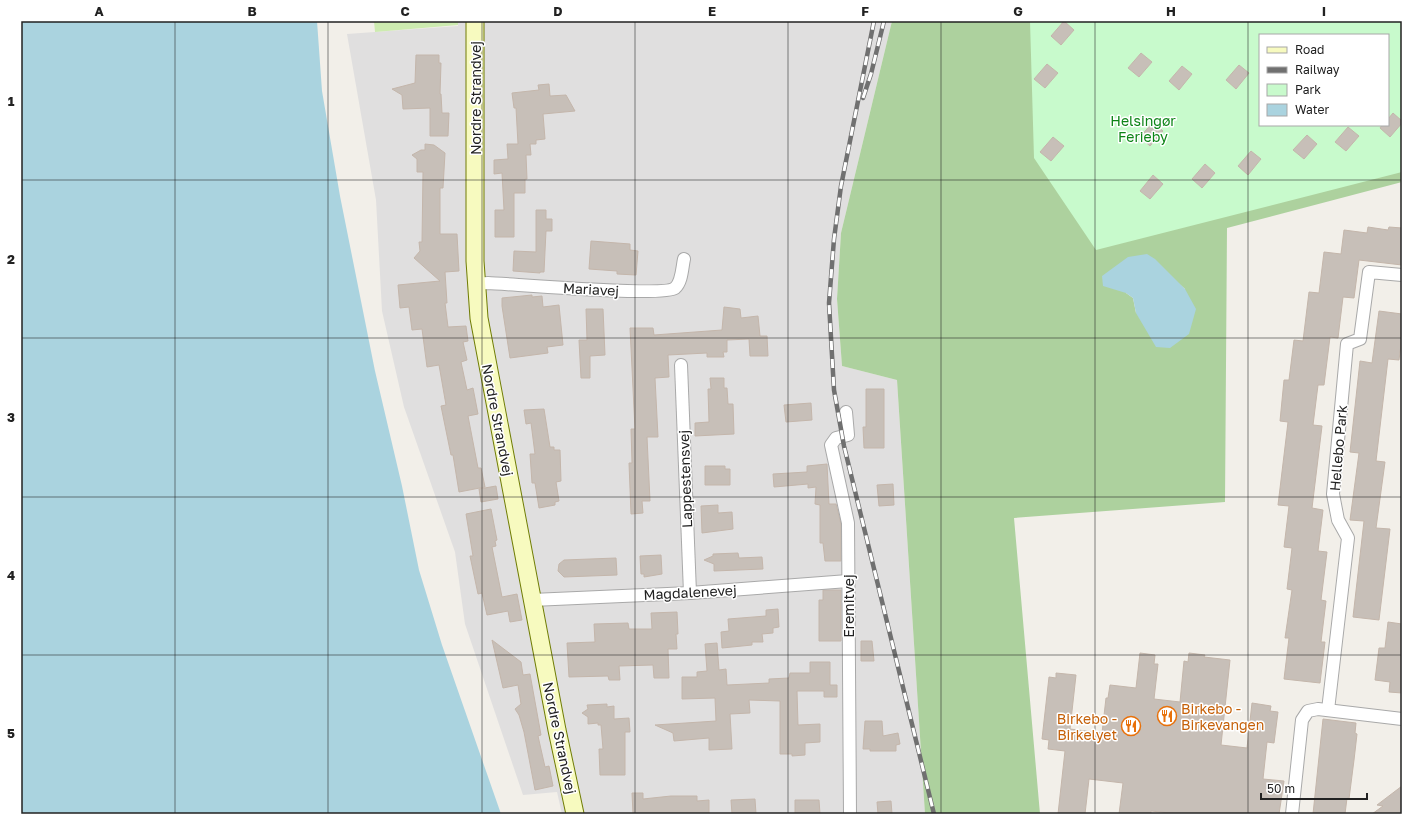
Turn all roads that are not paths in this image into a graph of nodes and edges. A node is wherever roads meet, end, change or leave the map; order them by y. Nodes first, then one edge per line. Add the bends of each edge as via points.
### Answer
1 (475, 21) edge
2 (684, 259) dead end
3 (1402, 275) edge
4 (476, 284) junction
5 (681, 365) dead end
6 (846, 412) dead end
7 (848, 581) junction
8 (690, 593) junction
9 (532, 600) junction
10 (1328, 710) junction
11 (1402, 719) edge
12 (575, 814) edge
13 (850, 814) edge
14 (1292, 814) edge

1 - 4 main road, Nordre Strandvej
2 - 4 street, Mariavej via 679,283 675,288 655,292
3 - 10 street, Hellebo Park via 1369,272 1360,340 1347,344 1333,494 1338,520 1348,538
4 - 9 main road, Nordre Strandvej via 482,334
5 - 8 street, Lappestensvej
6 - 7 street, Eremitvej via 848,435 836,438 831,444 848,523
7 - 8 street, Magdalenevej
7 - 13 street, Eremitvej
8 - 9 street, Magdalenevej
9 - 12 main road, Nordre Strandvej
10 - 11 street
10 - 14 street via 1308,711 1302,720

